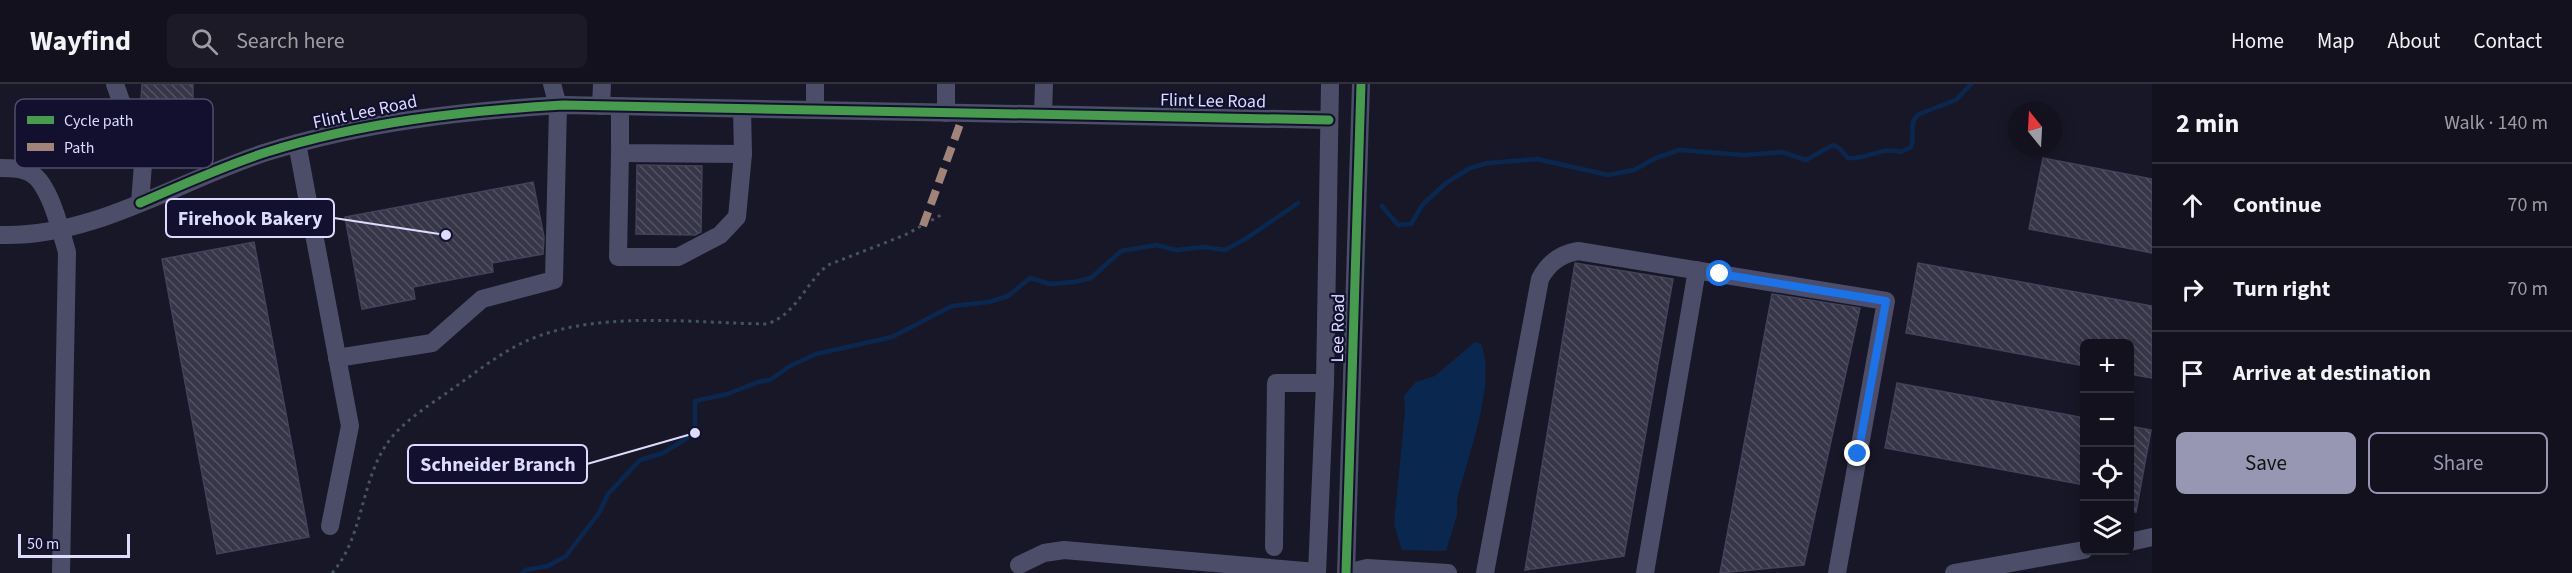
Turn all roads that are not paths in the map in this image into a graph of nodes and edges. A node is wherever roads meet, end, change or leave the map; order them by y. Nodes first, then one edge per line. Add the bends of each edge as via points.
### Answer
1 (115, 84) edge
2 (552, 84) edge
3 (602, 84) edge
4 (815, 84) edge
5 (946, 84) edge
6 (1044, 84) edge
7 (1330, 84) edge
8 (1361, 84) edge
9 (120, 99) edge
10 (558, 106) junction
11 (601, 106) junction
12 (620, 106) junction
13 (742, 109) junction
14 (815, 110) junction
15 (946, 112) junction
16 (1043, 114) junction
17 (1329, 120) junction
18 (297, 143) junction
19 (620, 153) junction
20 (743, 154) junction
21 (0, 168) edge
22 (144, 168) edge
23 (140, 203) junction
24 (60, 229) junction
25 (0, 235) edge
26 (1697, 270) junction
27 (337, 358) junction
28 (1325, 383) junction
29 (330, 526) dead end
30 (2152, 537) edge
31 (2134, 541) edge
32 (1274, 548) dead end
33 (2080, 551) edge
34 (1020, 565) dead end
35 (61, 573) edge
36 (1317, 573) edge
37 (1347, 573) edge
38 (1448, 573) edge
39 (1485, 573) edge
40 (1645, 573) edge
41 (1837, 573) edge
42 (1954, 573) edge

1 - 9 street
2 - 10 street
3 - 11 street
4 - 14 street
5 - 15 street
6 - 16 street
7 - 17 street, Lee Road
8 - 37 street, Lee Road
10 - 11 street, Flint Lee Road
10 - 18 street, Flint Lee Road via 422,117
10 - 27 street via 554,280 482,299 432,342
11 - 12 street, Flint Lee Road
12 - 13 street, Flint Lee Road
12 - 19 street
13 - 14 street, Flint Lee Road
13 - 20 street
14 - 15 street, Flint Lee Road
15 - 16 street, Flint Lee Road
16 - 17 street, Flint Lee Road
17 - 28 street, Lee Road
18 - 23 street, Flint Lee Road via 231,165
18 - 27 street
19 - 20 street
19 - 20 street via 618,257 678,256 720,235 737,217
21 - 24 street via 18,169 39,180
22 - 23 street
23 - 24 street, Flint Lee Road via 83,225
24 - 25 street, Flint Lee Road
24 - 35 street via 67,252
26 - 39 street via 1578,250 1546,267 1540,279
26 - 40 street
26 - 41 street via 1886,301
27 - 29 street via 350,426
28 - 32 street via 1276,383
28 - 36 street, Lee Road
30 - 31 street
33 - 42 street
34 - 36 street via 1044,553 1064,550
37 - 38 street via 1367,568

